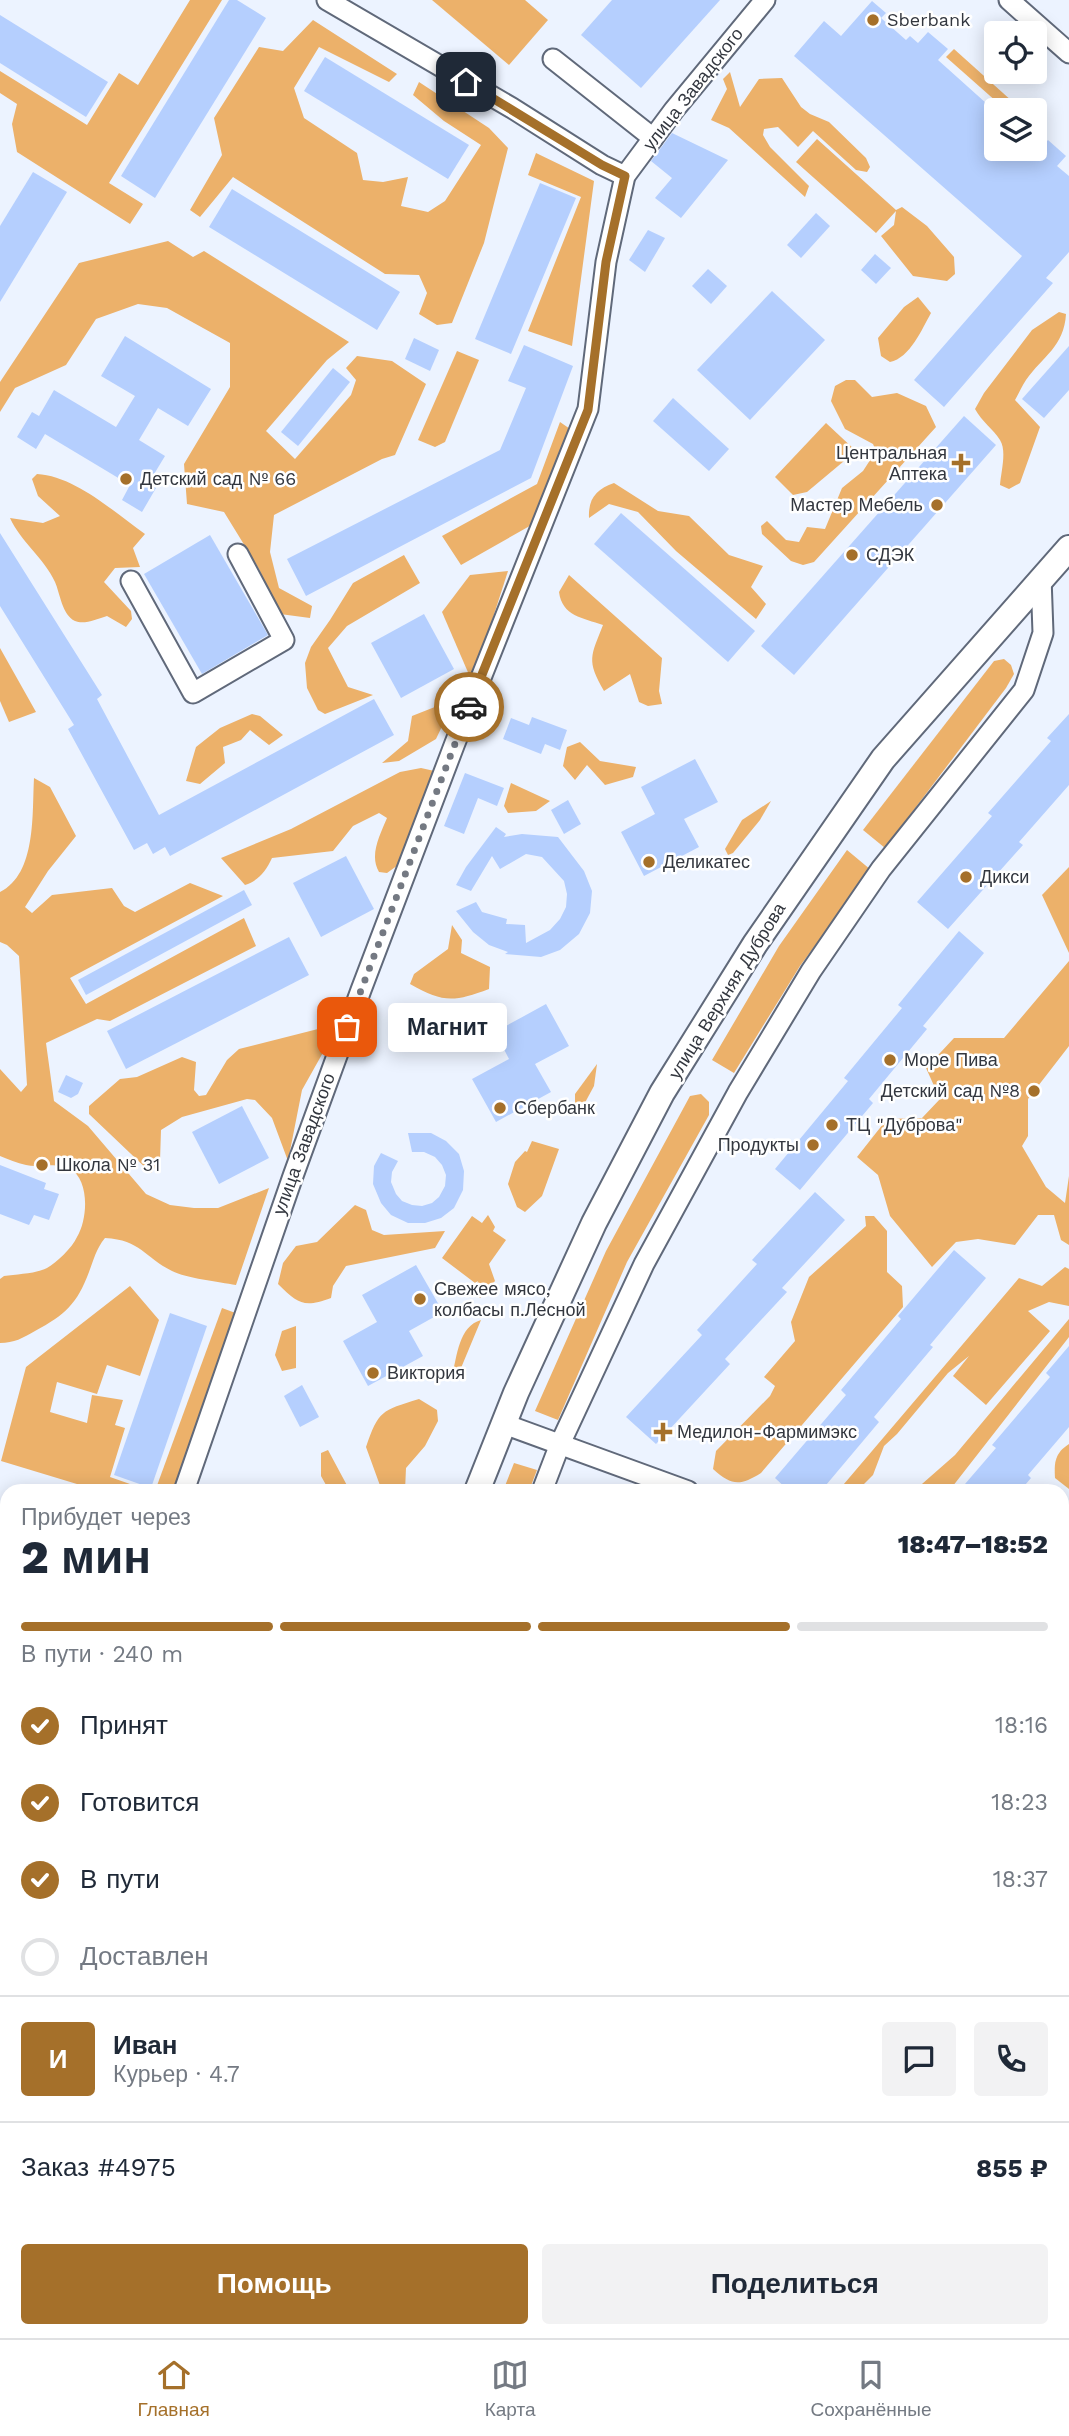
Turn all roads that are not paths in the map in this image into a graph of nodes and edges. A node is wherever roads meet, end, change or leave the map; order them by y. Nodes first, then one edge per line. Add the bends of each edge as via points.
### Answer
1 (327, 0) edge
2 (765, 0) edge
3 (1009, 0) edge
4 (1069, 53) edge
5 (553, 59) dead end
6 (653, 138) junction
7 (625, 176) junction
8 (1069, 548) edge
9 (238, 554) dead end
10 (1041, 578) junction
11 (131, 581) dead end
12 (504, 1424) junction
13 (560, 1444) junction
14 (186, 1484) edge
15 (480, 1484) edge
16 (545, 1484) edge
17 (669, 1484) edge

1 - 7 street
2 - 6 street, улица Завадского
3 - 4 street
5 - 6 street
6 - 7 street, улица Завадского
7 - 14 street, улица Завадского via 606,262 588,410 454,743 342,1039
8 - 10 main road, улица Верхняя Дуброва
9 - 11 street via 284,640 193,694
10 - 12 main road, улица Верхняя Дуброва via 883,759 755,944 663,1093 594,1223
10 - 13 street via 1043,633 1024,690 881,869 811,971 738,1092 644,1264
12 - 13 street
12 - 15 main road, улица Верхняя Дуброва
13 - 16 street
13 - 17 street

